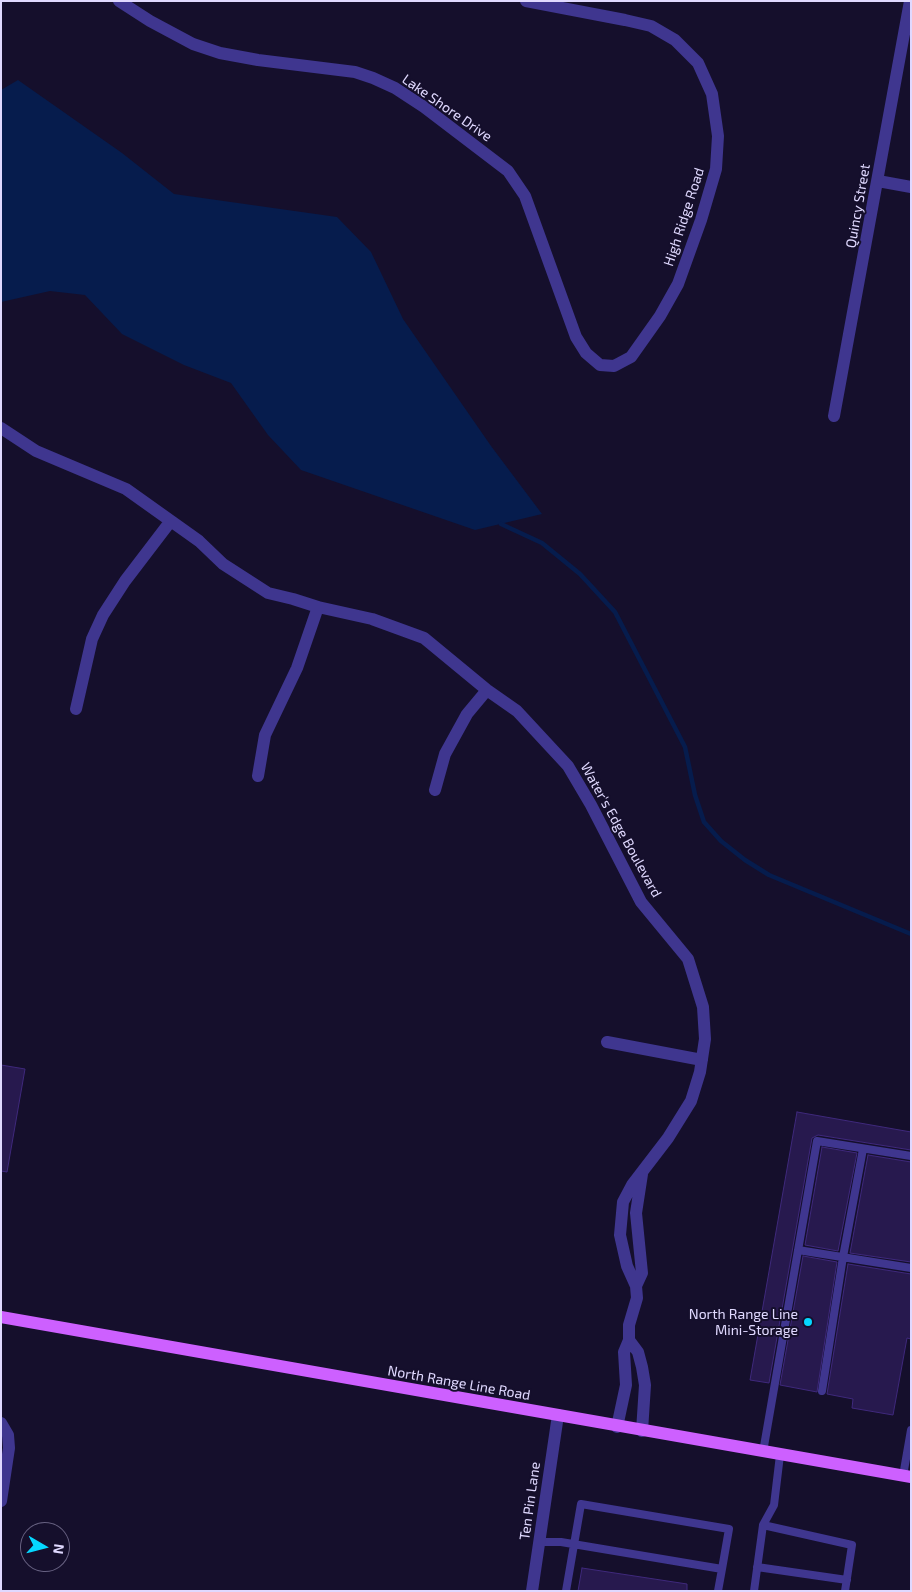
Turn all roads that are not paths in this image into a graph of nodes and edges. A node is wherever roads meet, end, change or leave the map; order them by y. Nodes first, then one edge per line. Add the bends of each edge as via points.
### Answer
1 (119, 1) edge
2 (526, 1) edge
3 (910, 1) edge
4 (878, 181) junction
5 (911, 187) edge
6 (614, 366) joint
7 (834, 416) dead end
8 (1, 428) edge
9 (170, 522) junction
10 (318, 607) junction
11 (487, 690) junction
12 (76, 709) dead end
13 (258, 776) dead end
14 (434, 790) dead end
15 (607, 1042) dead end
16 (702, 1060) junction
17 (863, 1149) junction
18 (911, 1156) edge
19 (642, 1174) junction
20 (798, 1250) junction
21 (843, 1257) junction
22 (911, 1268) edge
23 (636, 1286) junction
24 (1, 1317) edge
25 (629, 1340) junction
26 (822, 1391) dead end
27 (558, 1415) junction
28 (1, 1423) edge
29 (617, 1427) junction
30 (911, 1430) edge
31 (642, 1431) junction
32 (762, 1452) junction
33 (780, 1455) junction
34 (4, 1467) edge
35 (907, 1477) edge
36 (1, 1501) edge
37 (764, 1525) junction
38 (540, 1542) junction
39 (573, 1544) junction
40 (757, 1567) junction
41 (722, 1569) junction
42 (847, 1580) junction
43 (532, 1591) edge
44 (566, 1591) edge
45 (718, 1591) edge
46 (754, 1591) edge
47 (845, 1591) edge

1 - 6 street, Lake Shore Drive via 193,44 258,60 356,72 395,88 424,107 508,171 525,196 576,337 586,353 600,364
2 - 6 street, High Ridge Road via 651,26 675,40 698,63 712,94 718,136 716,169 682,275 660,316 631,357
3 - 4 street, Quincy Street
4 - 5 street
4 - 7 street, Quincy Street
8 - 9 street, Water's Edge Boulevard via 36,450 126,489
9 - 10 street, Water's Edge Boulevard via 268,594
9 - 12 street via 103,615 92,639
10 - 11 street, Water's Edge Boulevard via 372,619 424,638
10 - 13 street via 297,668 265,735
11 - 14 street via 467,714 445,754
11 - 16 street, Water's Edge Boulevard via 517,711 568,766 592,805 641,902 688,959 703,1007 705,1039
15 - 16 street
16 - 19 street, Water's Edge Boulevard via 691,1100
17 - 18 lane
17 - 20 lane via 818,1141
17 - 21 lane
19 - 23 street, Water's Edge Boulevard via 636,1213 642,1273
19 - 23 street, Water's Edge Boulevard via 623,1202 620,1219 622,1249
20 - 21 lane
20 - 32 lane
21 - 22 lane
21 - 26 lane
23 - 25 street, Water's Edge Boulevard via 637,1298 628,1325
24 - 27 main road, North Range Line Road
25 - 29 street, Water's Edge Boulevard via 624,1352 626,1385
25 - 31 street via 638,1352 642,1367
27 - 29 main road, North Range Line Road
27 - 38 street, Ten Pin Lane
28 - 34 street via 8,1435 9,1448
29 - 31 main road, North Range Line Road
30 - 35 lane
31 - 32 main road, North Range Line Road
32 - 33 main road, North Range Line Road
33 - 35 main road, North Range Line Road
33 - 37 lane via 774,1505
34 - 36 street
37 - 40 lane
37 - 42 lane via 852,1545
38 - 39 lane
38 - 43 street, Ten Pin Lane
39 - 41 lane
39 - 41 lane via 581,1504 729,1529
39 - 44 lane
40 - 42 lane
40 - 46 lane
41 - 45 lane
42 - 47 lane

